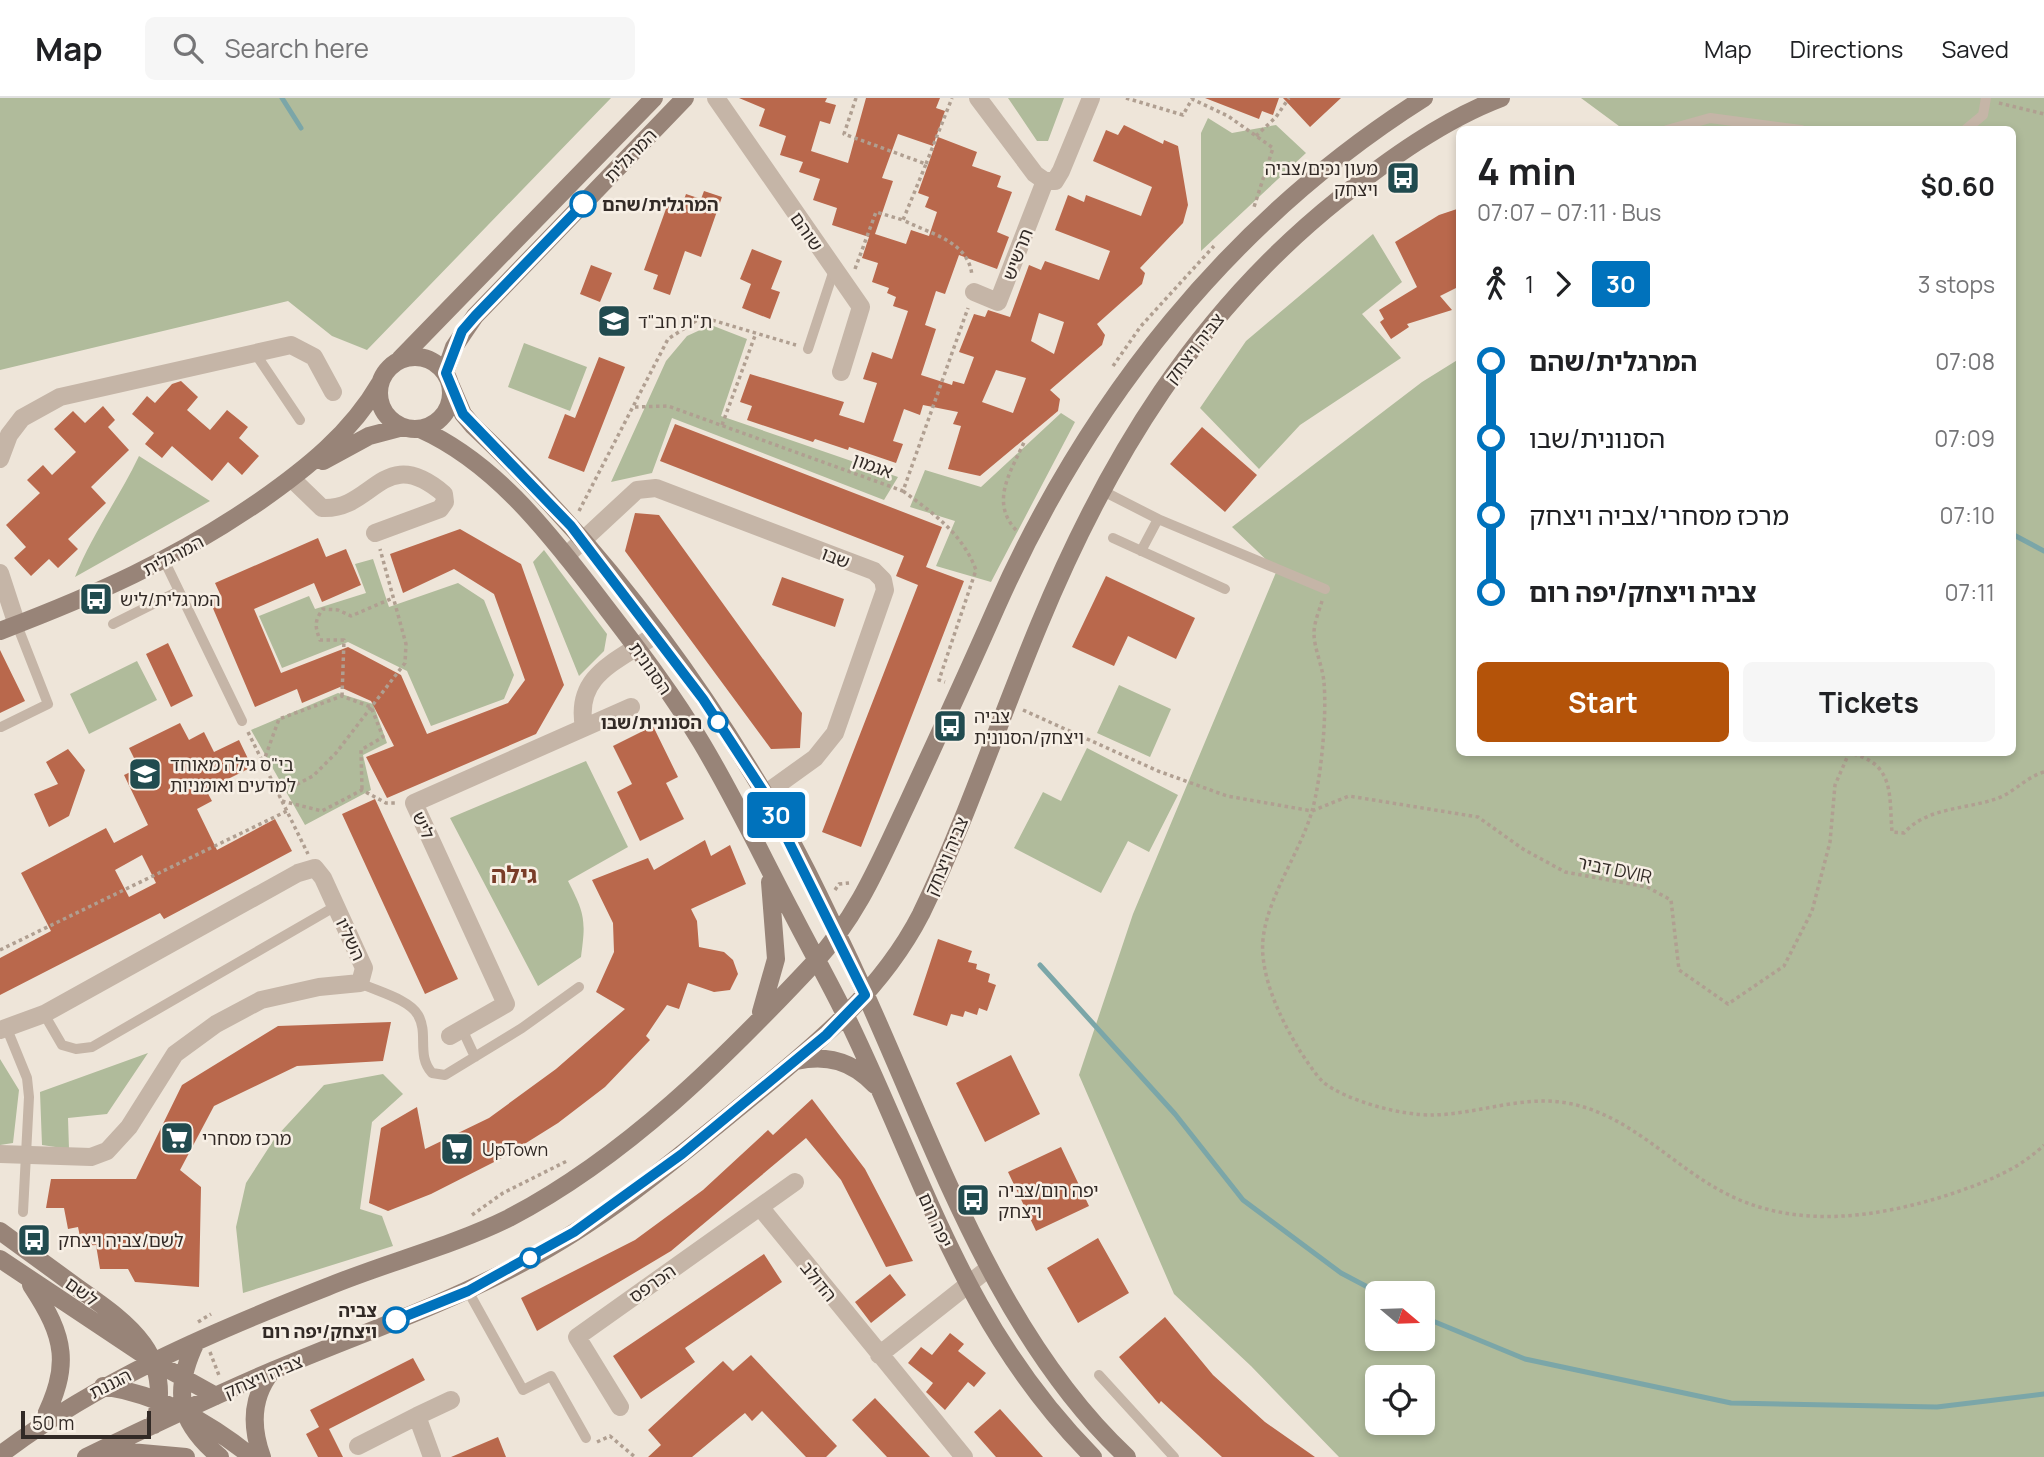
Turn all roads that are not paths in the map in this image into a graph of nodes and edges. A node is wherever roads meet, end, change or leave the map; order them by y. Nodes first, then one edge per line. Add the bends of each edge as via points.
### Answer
1 (653, 98) edge
2 (685, 98) edge
3 (716, 98) edge
4 (978, 98) edge
5 (1091, 98) edge
6 (1424, 98) edge
7 (1501, 98) edge
8 (1986, 99) edge
9 (1681, 126) edge
10 (1771, 126) edge
11 (1970, 126) edge
12 (1045, 181) junction
13 (834, 270) junction
14 (974, 292) road end
15 (808, 349) road end
16 (255, 353) junction
17 (400, 359) junction
18 (841, 372) dead end
19 (448, 379) junction
20 (380, 383) junction
21 (333, 392) dead end
22 (300, 420) dead end
23 (412, 428) junction
24 (2, 448) edge
25 (294, 477) junction
26 (1101, 490) junction
27 (1158, 519) junction
28 (577, 532) junction
29 (375, 533) road end
30 (1114, 538) dead end
31 (1141, 551) junction
32 (566, 556) junction
33 (164, 560) junction
34 (0, 573) edge
35 (1225, 589) dead end
36 (1325, 589) road end
37 (179, 590) junction
38 (113, 624) dead end
39 (8, 628) edge
40 (656, 634) junction
41 (638, 648) junction
42 (631, 707) dead end
43 (242, 721) road end
44 (1, 727) edge
45 (584, 727) junction
46 (765, 794) junction
47 (768, 868) junction
48 (335, 906) junction
49 (838, 936) junction
50 (817, 960) junction
51 (360, 983) junction
52 (579, 987) dead end
53 (865, 995) junction
54 (44, 1014) junction
55 (846, 1016) junction
56 (757, 1021) junction
57 (4, 1030) edge
58 (456, 1033) joint
59 (475, 1057) junction
60 (796, 1061) junction
61 (878, 1087) junction
62 (0, 1154) edge
63 (27, 1155) junction
64 (795, 1182) dead end
65 (760, 1207) junction
66 (23, 1212) dead end
67 (0, 1231) edge
68 (0, 1259) edge
69 (989, 1268) junction
70 (25, 1276) junction
71 (965, 1284) junction
72 (468, 1291) junction
73 (196, 1342) junction
74 (878, 1355) junction
75 (153, 1361) junction
76 (272, 1371) junction
77 (1099, 1375) dead end
78 (183, 1379) junction
79 (103, 1386) junction
80 (216, 1396) junction
81 (451, 1400) dead end
82 (159, 1401) junction
83 (620, 1407) dead end
84 (184, 1411) junction
85 (417, 1416) junction
86 (42, 1424) junction
87 (155, 1425) junction
88 (586, 1438) road end
89 (358, 1446) dead end
90 (94, 1454) edge
91 (0, 1455) edge
92 (186, 1457) edge
93 (220, 1457) edge
94 (252, 1457) edge
95 (262, 1457) edge
96 (432, 1457) edge
97 (964, 1457) edge
98 (1093, 1457) edge
99 (1127, 1457) edge
100 (1174, 1457) edge

1 - 17 street, המרגלית
2 - 19 street, המרגלית via 475,316 458,339
3 - 13 street, שוהם
4 - 12 street
5 - 12 street, תרשיש via 1061,171 1055,181
6 - 49 street, צביה ויצחק via 1317,173 1276,209 1188,300 1132,369 1079,449 1027,542 870,886
7 - 26 street, צביה ויצחק via 1465,114 1368,176 1265,264 1175,370
8 - 11 lane via 1983,115
9 - 10 lane via 1710,118
12 - 14 street, תרשיש via 998,302
13 - 15 lane
13 - 18 street, שוהם via 861,307
16 - 21 street via 291,345 314,357
16 - 22 lane
16 - 24 street via 60,397 22,418
17 - 19 street via 420,357 439,365
17 - 20 street
19 - 23 street via 448,409 441,418
19 - 28 street, הסנונית via 473,426
20 - 23 street via 380,405 393,422
20 - 25 street, המרגלית via 356,420
23 - 25 street, המרגלית via 369,436
23 - 32 street, הסנונית via 454,445 479,464
25 - 29 street via 322,508 345,506 397,474 425,480 444,494 440,509
25 - 33 street, המרגלית via 202,541
26 - 27 lane
26 - 53 street, צביה ויצחק via 1039,624 932,890 902,947
27 - 31 lane
27 - 36 lane
28 - 32 street, שבו
28 - 40 street, הסנונית
28 - 46 street, שבו via 637,490 656,488 874,571 883,580 885,590 835,733 815,758
30 - 31 lane
31 - 35 lane
32 - 41 street, הסנונית
33 - 37 lane
33 - 39 street, המרגלית via 111,587
34 - 39 street
37 - 38 lane
37 - 43 lane
39 - 44 lane via 48,705
40 - 41 street
40 - 46 street, הסנונית
41 - 45 street via 593,677 584,696
41 - 47 street, הסנונית via 701,743
42 - 45 street, ליש
45 - 58 street, ליש via 414,803 506,1004
46 - 49 street, הסנונית
47 - 50 street, הסנונית
47 - 56 street via 776,959
48 - 51 street, השליו via 364,968
48 - 54 lane via 92,1046 76,1049 62,1045
48 - 54 street, השליו via 314,868 298,873
49 - 50 street, צביה ויצחק
49 - 53 street, הסנונית
50 - 55 street, יפה רום
50 - 56 street, צביה ויצחק
51 - 59 lane via 418,1016 425,1065 432,1073 445,1075
51 - 63 street, השליו via 261,1000 205,1031 175,1054 129,1128 107,1151 91,1157
52 - 59 lane
53 - 55 street, צביה ויצחק
53 - 69 street, יפה רום
54 - 57 street
55 - 60 street, צביה ויצחק
55 - 61 street, יפה רום
56 - 73 street, צביה ויצחק via 615,1149 513,1216
57 - 63 lane via 27,1078
58 - 59 lane
60 - 61 street via 839,1060
60 - 72 street, צביה ויצחק via 682,1154 574,1232
61 - 71 street, יפה רום
62 - 63 street, השליו
63 - 66 lane
64 - 65 street, הכרפס
65 - 74 street, הדולב
65 - 83 street, הכרפס via 577,1337
67 - 75 street, לשם via 125,1322
68 - 70 street, לשם
69 - 71 street
69 - 99 street, יפה רום via 1049,1366
70 - 75 street, לשם
70 - 86 street via 56,1327 63,1353 57,1388
71 - 74 street
71 - 98 street, יפה רום via 1011,1360
72 - 76 street, צביה ויצחק
72 - 88 lane via 523,1391 551,1376
73 - 75 street, צביה ויצחק
73 - 78 street
74 - 97 street, הדולב
75 - 78 street, לשם
75 - 79 street, הגננת
75 - 82 street, לשם
76 - 80 street, צביה ויצחק
76 - 95 street via 254,1410
77 - 100 lane
78 - 80 street, לשם
78 - 84 street
79 - 82 street
79 - 86 street, הגננת
80 - 84 street, צביה ויצחק
81 - 85 street
82 - 84 street
82 - 87 street, לשם
84 - 87 street
84 - 93 street via 195,1433
84 - 94 street
85 - 89 street
85 - 96 street
86 - 91 street, הגננת
87 - 90 street
90 - 92 street via 139,1451

